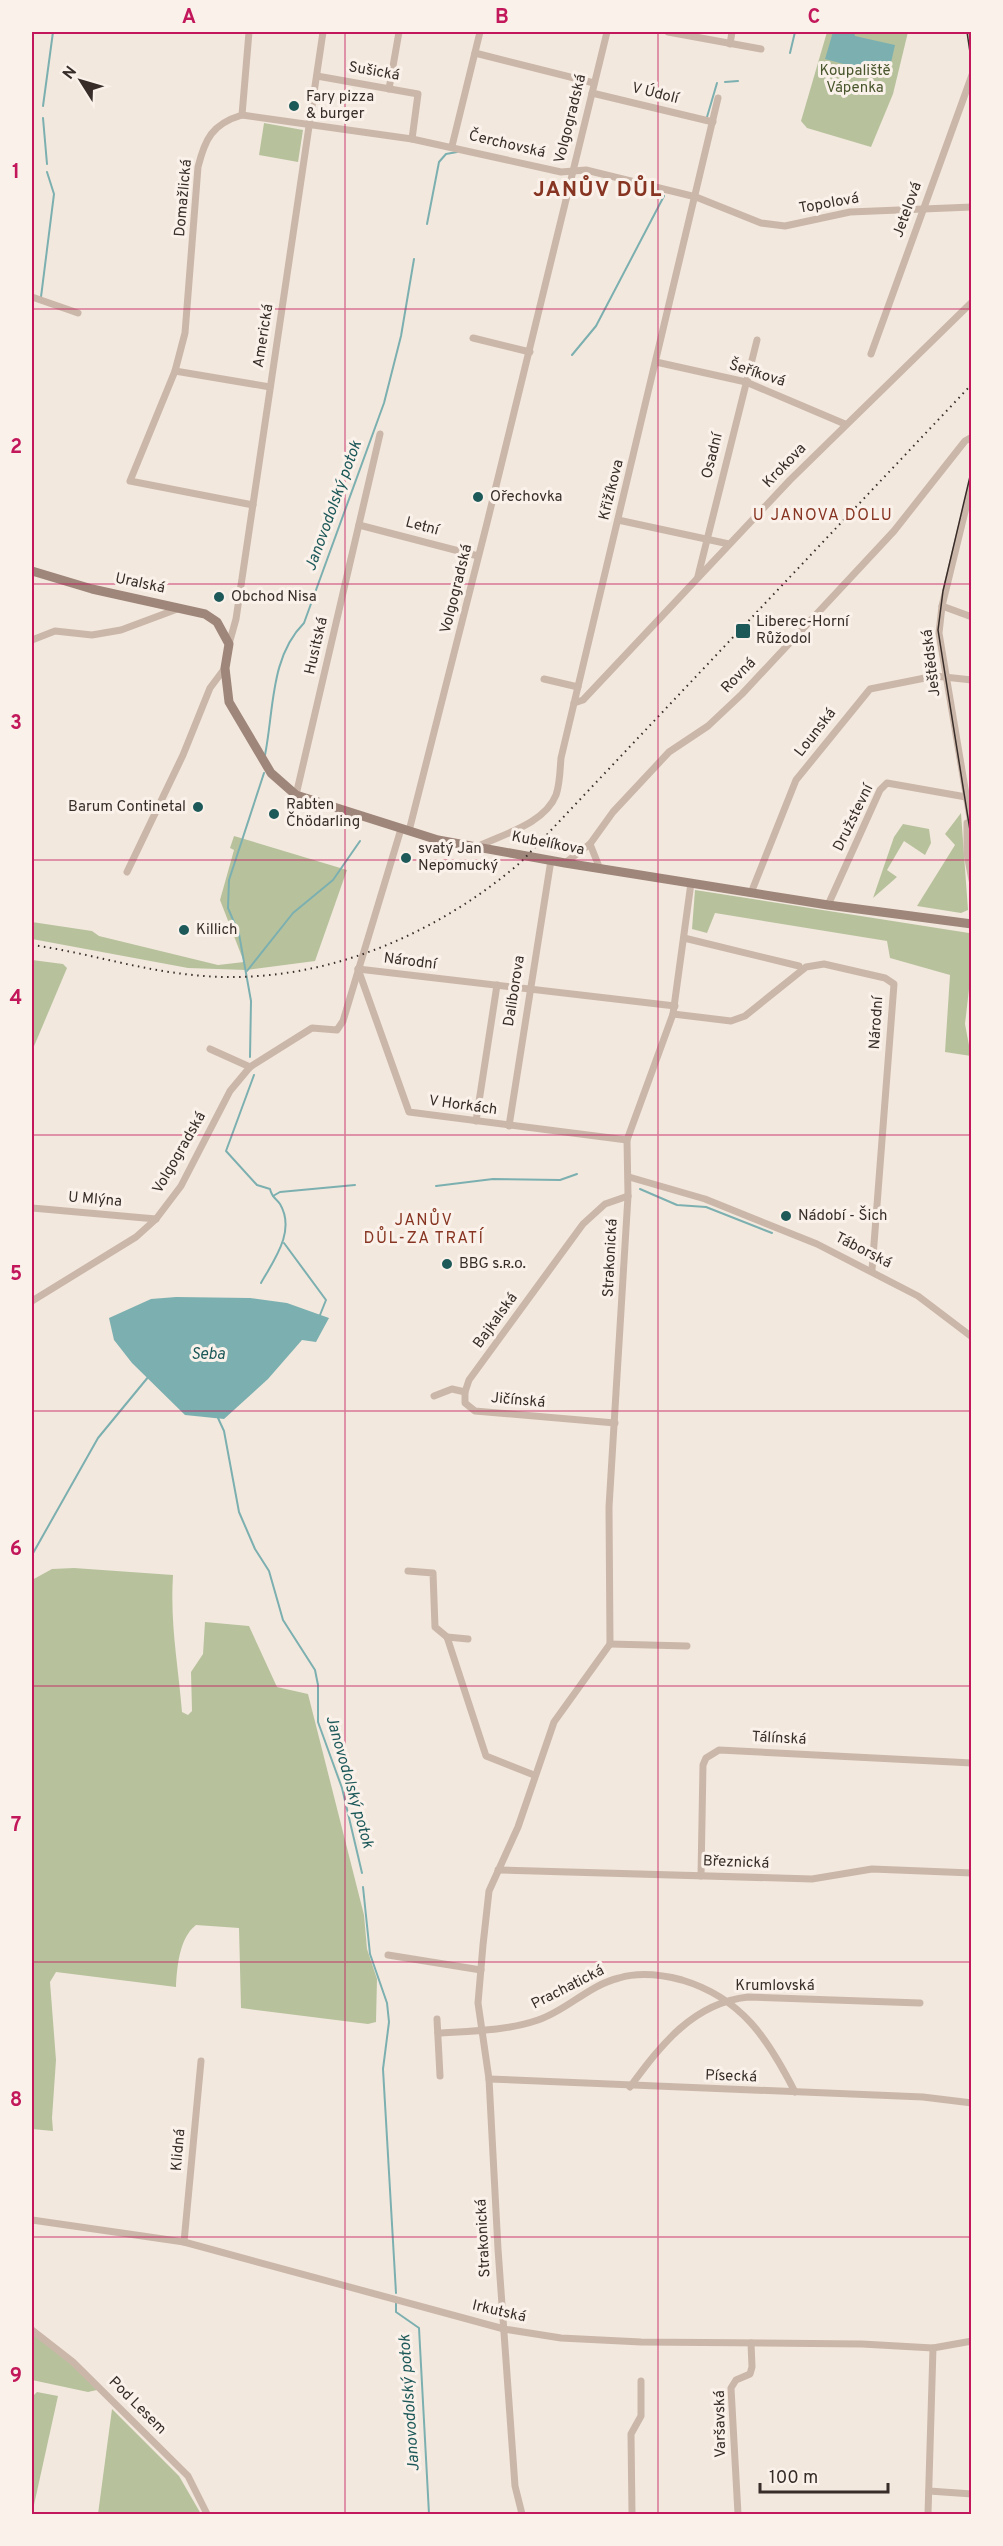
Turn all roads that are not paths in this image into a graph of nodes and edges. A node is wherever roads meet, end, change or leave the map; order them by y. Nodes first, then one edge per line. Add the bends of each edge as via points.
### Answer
1 (249, 32) edge
2 (323, 32) edge
3 (399, 32) edge
4 (480, 32) edge
5 (607, 32) edge
6 (668, 32) edge
7 (732, 32) edge
8 (971, 32) edge
9 (972, 37) edge
10 (730, 44) junction
11 (760, 49) dead end
12 (475, 52) junction
13 (972, 75) edge
14 (317, 76) junction
15 (594, 83) junction
16 (389, 89) junction
17 (592, 93) junction
18 (718, 98) dead end
19 (242, 115) junction
20 (713, 122) junction
21 (309, 126) junction
22 (412, 139) junction
23 (453, 146) junction
24 (572, 171) junction
25 (696, 197) junction
26 (972, 207) edge
27 (922, 209) junction
28 (32, 297) edge
29 (972, 302) edge
30 (78, 313) dead end
31 (472, 338) dead end
32 (757, 340) dead end
33 (530, 352) junction
34 (871, 354) dead end
35 (656, 362) junction
36 (175, 371) junction
37 (746, 382) junction
38 (270, 387) junction
39 (845, 424) junction
40 (380, 434) dead end
41 (972, 437) edge
42 (972, 483) edge
43 (253, 505) junction
44 (618, 519) junction
45 (359, 525) junction
46 (706, 539) junction
47 (729, 544) junction
48 (478, 556) junction
49 (32, 571) edge
50 (697, 579) junction
51 (942, 606) junction
52 (180, 608) junction
53 (972, 617) edge
54 (32, 640) edge
55 (229, 644) junction
56 (225, 668) junction
57 (544, 679) dead end
58 (946, 679) junction
59 (972, 680) edge
60 (578, 687) junction
61 (574, 703) junction
62 (968, 784) edge
63 (296, 795) junction
64 (966, 797) junction
65 (968, 805) junction
66 (405, 830) junction
67 (972, 830) edge
68 (590, 844) junction
69 (479, 846) junction
70 (547, 860) junction
71 (565, 863) junction
72 (600, 869) junction
73 (127, 872) dead end
74 (972, 880) edge
75 (691, 883) junction
76 (751, 893) junction
77 (828, 905) junction
78 (972, 924) edge
79 (684, 938) junction
80 (799, 966) dead end
81 (358, 969) junction
82 (497, 985) junction
83 (529, 989) junction
84 (674, 1010) junction
85 (210, 1049) dead end
86 (250, 1067) junction
87 (476, 1121) junction
88 (508, 1126) junction
89 (627, 1140) junction
90 (629, 1177) junction
91 (628, 1196) junction
92 (32, 1208) edge
93 (156, 1219) junction
94 (872, 1270) junction
95 (32, 1301) edge
96 (972, 1337) edge
97 (465, 1392) junction
98 (434, 1396) dead end
99 (615, 1423) junction
100 (408, 1571) dead end
101 (447, 1637) junction
102 (468, 1639) dead end
103 (610, 1644) junction
104 (687, 1646) dead end
105 (972, 1762) edge
106 (534, 1775) junction
107 (498, 1870) junction
108 (972, 1873) edge
109 (701, 1876) junction
110 (388, 1955) dead end
111 (481, 1970) junction
112 (726, 1999) junction
113 (920, 2003) dead end
114 (437, 2019) dead end
115 (482, 2031) junction
116 (438, 2033) junction
117 (201, 2061) dead end
118 (440, 2076) dead end
119 (489, 2079) junction
120 (630, 2087) junction
121 (795, 2092) junction
122 (972, 2103) edge
123 (32, 2220) edge
124 (184, 2242) junction
125 (504, 2328) junction
126 (32, 2330) edge
127 (972, 2341) edge
128 (751, 2343) junction
129 (933, 2348) junction
130 (641, 2381) dead end
131 (929, 2491) junction
132 (972, 2494) edge
133 (207, 2514) edge
134 (522, 2514) edge
135 (632, 2514) edge
136 (738, 2514) edge
137 (928, 2514) edge

1 - 19 street
2 - 14 street, Americká
3 - 16 street
4 - 12 street
5 - 15 street, Volgogradská
6 - 10 street
7 - 10 street
8 - 9 street
10 - 11 street
12 - 15 street
12 - 23 street
13 - 27 street, Jetelová
14 - 16 street, Sušická
14 - 21 street, Americká
15 - 17 street, Volgogradská
16 - 22 street, Sušická via 418,94
17 - 20 street, V Údolí
17 - 24 street, Volgogradská
18 - 20 street, Křižíkova
19 - 21 street
19 - 36 street, Domažlická via 228,119 209,137 198,167 186,333
20 - 25 street, Křižíkova
21 - 22 street, Čerchovská
21 - 38 street, Americká
22 - 23 street, Čerchovská
23 - 24 street, Čerchovská via 561,172
24 - 25 street, Čerchovská via 586,170
24 - 33 street, Volgogradská
25 - 27 street, Topolová via 761,223 785,226 850,212
25 - 35 street, Křižíkova
26 - 27 street, Topolová
27 - 34 street, Jetelová
28 - 30 street
29 - 39 street, Krokova
31 - 33 street
32 - 37 street, Osadní
33 - 48 street, Volgogradská
35 - 37 street, Šeříková
35 - 44 street, Křižíkova
36 - 38 street
36 - 43 street, Domažlická via 130,481
37 - 39 street, Šeříková
37 - 46 street, Osadní
38 - 43 street, Americká
39 - 47 street, Krokova
40 - 45 street, Husitská
41 - 68 street, Rovná via 894,531 764,670 708,726 669,752 613,812
42 - 51 street, Ještědská
43 - 55 street, Americká
44 - 46 street
44 - 60 street, Křižíkova
45 - 48 street, Letní
45 - 63 street, Husitská
46 - 47 street
46 - 50 street, Osadní
47 - 50 street, Krokova
48 - 66 street, Volgogradská
49 - 52 street, Uralská
50 - 61 street, Krokova via 584,700
51 - 53 street
51 - 58 street, Ještědská via 939,633
52 - 54 street via 121,630 92,635 55,631
52 - 55 street, Uralská via 205,614 217,622
55 - 56 street, Kubelíkova
56 - 63 street, Kubelíkova via 229,702 271,773
56 - 73 street via 210,688
57 - 60 street
58 - 59 street, Lounská
58 - 62 street, Ještědská
58 - 76 street, Lounská via 935,676 886,684 870,689 859,701 796,780
60 - 61 street, Křižíkova
61 - 69 street, Křižíkova via 557,794 548,808 534,820
62 - 64 street, Ještědská
63 - 66 street, Kubelíkova
64 - 65 street, Ještědská
64 - 77 street, Družstevní via 887,783 880,790
65 - 67 street, Ještědská
65 - 74 street, Ještědská via 967,854
66 - 69 street, Kubelíkova
66 - 81 street, Volgogradská
68 - 71 street, Rovná
68 - 72 street
69 - 70 street, Kubelíkova
70 - 71 street, Kubelíkova
70 - 83 street, Daliborova
71 - 72 street, Kubelíkova
72 - 75 street, Kubelíkova
75 - 76 street, Kubelíkova
75 - 79 street, Strakonická
76 - 77 street, Kubelíkova
77 - 78 street, Kubelíkova
79 - 80 street
79 - 84 street, Strakonická
81 - 82 street, Národní
81 - 86 street, Volgogradská via 337,1030 312,1028
81 - 87 street, V Horkách via 409,1112
82 - 83 street, Národní
82 - 87 street
83 - 84 street, Národní
83 - 88 street, Daliborova
84 - 89 street, Strakonická
84 - 94 street, Národní via 731,1021 745,1016 807,967 824,964 885,978 894,984
85 - 86 street
86 - 93 street, Volgogradská via 230,1091 181,1186
87 - 88 street, V Horkách
88 - 89 street, V Horkách
89 - 90 street, Strakonická
90 - 91 street, Strakonická
90 - 94 street, Táborská via 705,1199
91 - 97 street, Bajkalská via 605,1204 584,1224 469,1380
91 - 99 street, Strakonická
92 - 93 street, U Mlýna
93 - 95 street, Volgogradská via 136,1237
94 - 96 street, Táborská via 918,1296
97 - 98 street via 452,1389
97 - 99 street, Jičínská via 465,1403 475,1411
99 - 103 street, Strakonická via 609,1507
100 - 101 street via 433,1573 435,1627
101 - 102 street
101 - 106 street via 486,1756
103 - 104 street
103 - 106 street, Strakonická via 554,1722
105 - 109 street, Tálínská via 719,1749 703,1765
106 - 107 street, Strakonická via 518,1827
107 - 109 street, Březnická
107 - 111 street, Strakonická via 489,1891
108 - 109 street, Březnická via 872,1869 812,1879
110 - 111 street
111 - 115 street, Strakonická via 478,2003
112 - 113 street, Krumlovská
112 - 115 street, Prachatická via 706,1988 664,1975 619,1978 541,2020
112 - 120 street, Krumlovská via 671,2036
112 - 121 street, Prachatická via 760,2033
114 - 116 street
115 - 116 street
115 - 119 street, Strakonická
116 - 118 street
117 - 124 street, Klidná
119 - 120 street, Písecká
119 - 125 street, Strakonická
120 - 121 street, Písecká
121 - 122 street, Písecká
123 - 124 street, Irkutská
124 - 125 street, Irkutská
125 - 128 street, Irkutská via 561,2338
125 - 134 street, Strakonická via 515,2486
126 - 133 street, Pod Lesem via 73,2362 188,2475
127 - 129 street, Irkutská
128 - 129 street, Irkutská
128 - 136 street, Varšavská via 750,2374 736,2380 731,2388
129 - 131 street
130 - 135 street via 641,2416 631,2434
131 - 132 street
131 - 137 street

